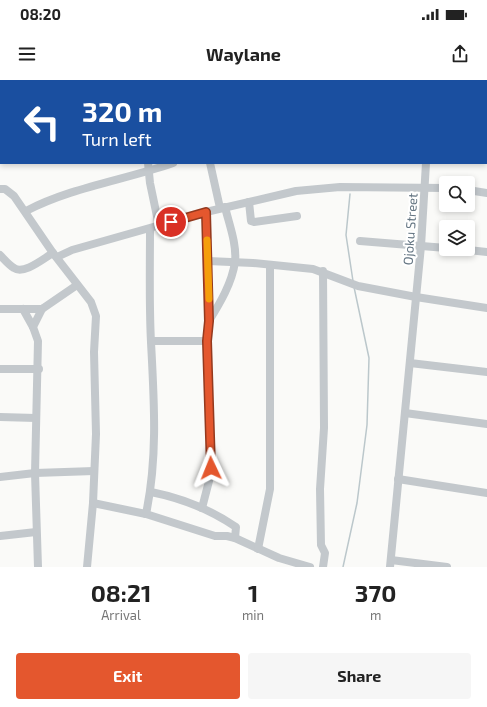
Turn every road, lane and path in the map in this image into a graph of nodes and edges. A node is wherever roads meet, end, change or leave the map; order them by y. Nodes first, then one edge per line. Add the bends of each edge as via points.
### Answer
1 (148, 164) edge
2 (170, 164) edge
3 (210, 164) edge
4 (426, 164) edge
5 (148, 172) junction
6 (425, 186) junction
7 (439, 187) edge
8 (0, 189) edge
9 (475, 191) edge
10 (487, 192) edge
11 (249, 202) junction
12 (223, 208) junction
13 (26, 211) junction
14 (206, 212) junction
15 (297, 216) dead end
16 (159, 226) junction
17 (150, 229) junction
18 (360, 241) dead end
19 (421, 246) junction
20 (439, 247) edge
21 (475, 251) edge
22 (487, 252) edge
23 (0, 255) edge
24 (55, 255) junction
25 (208, 261) junction
26 (235, 262) junction
27 (270, 265) junction
28 (323, 271) junction
29 (77, 285) junction
30 (416, 297) junction
31 (42, 308) junction
32 (487, 308) edge
33 (23, 309) junction
34 (0, 310) edge
35 (209, 321) junction
36 (33, 327) junction
37 (151, 341) junction
38 (207, 341) junction
39 (410, 363) junction
40 (0, 369) edge
41 (39, 369) junction
42 (487, 372) edge
43 (405, 413) junction
44 (0, 417) edge
45 (36, 418) junction
46 (487, 424) edge
47 (94, 471) junction
48 (35, 473) junction
49 (0, 477) edge
50 (398, 479) junction
51 (151, 492) junction
52 (487, 493) edge
53 (93, 502) junction
54 (202, 508) junction
55 (146, 514) junction
56 (36, 532) junction
57 (0, 536) edge
58 (235, 538) junction
59 (258, 549) junction
60 (390, 563) edge
61 (38, 567) edge
62 (87, 567) edge
63 (310, 567) edge
64 (323, 567) edge
65 (447, 567) edge

1 - 5 street
2 - 5 street
3 - 12 street
4 - 6 street, Ojoku Street
5 - 13 street via 48,199
5 - 16 street
6 - 7 street
6 - 11 street via 340,187 296,191
6 - 19 street, Ojoku Street
8 - 13 street via 10,192
9 - 10 street
11 - 12 street
11 - 15 street via 251,221 254,222
12 - 14 street
12 - 26 street via 234,247
13 - 24 street
14 - 16 street
14 - 25 street
16 - 17 street
17 - 24 street
17 - 37 street
18 - 19 street
19 - 20 street
19 - 30 street, Ojoku Street
21 - 22 street
23 - 24 street via 14,269 19,270
24 - 29 street
25 - 26 street
25 - 35 street
26 - 27 street
26 - 35 street via 224,296
27 - 28 street
27 - 59 street via 270,489
28 - 30 street via 358,286
28 - 64 street via 324,428 320,489 321,546 325,553
29 - 31 street
29 - 47 street via 91,302 96,316
30 - 32 street
30 - 39 street, Ojoku Street
31 - 33 street
31 - 36 street
33 - 34 street
33 - 36 street
35 - 38 street
36 - 41 street via 38,341
37 - 38 street
37 - 51 street via 155,432
38 - 54 street via 211,468
39 - 42 street
39 - 43 street, Ojoku Street
40 - 41 street
41 - 45 street
43 - 46 street
43 - 50 street, Ojoku Street
44 - 45 street
45 - 48 street
47 - 48 street
47 - 53 street
48 - 49 street
48 - 56 street
50 - 52 street
50 - 60 street, Ojoku Street
51 - 54 street
51 - 55 street
53 - 55 street
53 - 62 street
54 - 58 street via 236,528
55 - 58 street via 214,536
56 - 57 street
56 - 61 street
58 - 59 street
59 - 63 street
60 - 65 street

